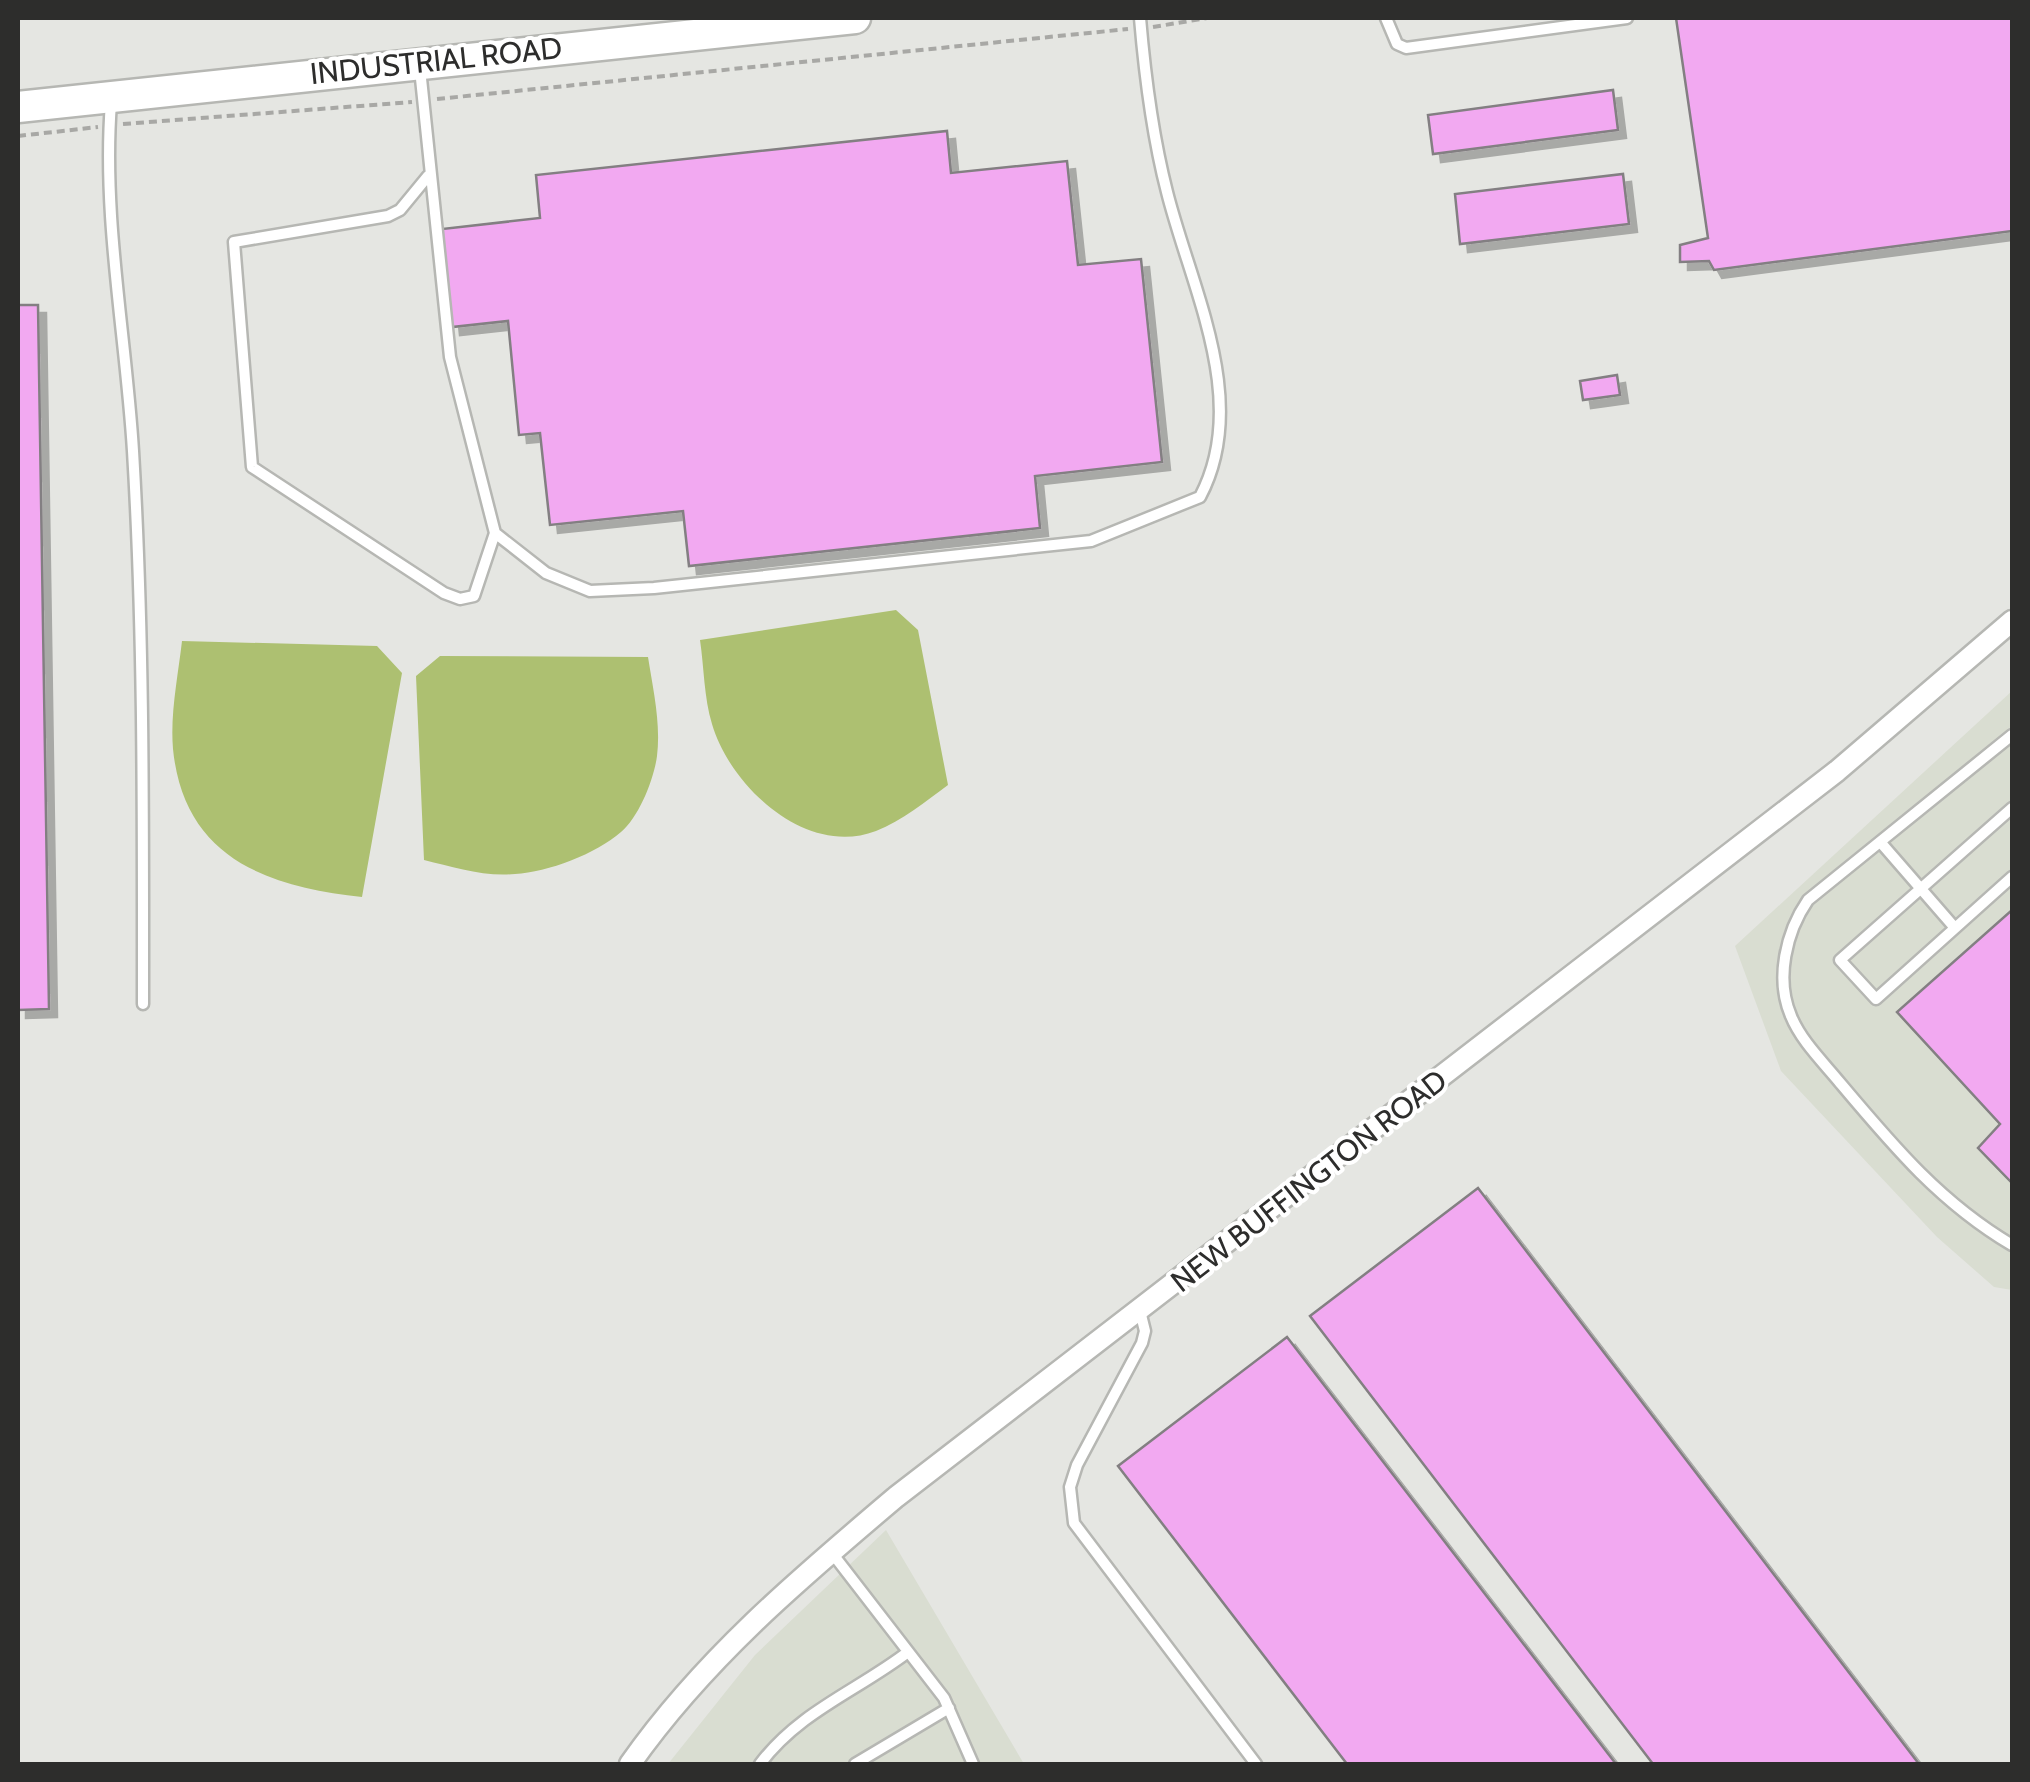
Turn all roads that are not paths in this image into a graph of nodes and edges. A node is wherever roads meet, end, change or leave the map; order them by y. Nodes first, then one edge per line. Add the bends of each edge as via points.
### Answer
1 (855, 18) edge
2 (1386, 18) edge
3 (1627, 18) edge
4 (813, 20) edge
5 (1140, 23) edge
6 (420, 63) junction
7 (18, 107) edge
8 (110, 111) junction
9 (428, 176) junction
10 (495, 533) junction
11 (2012, 621) edge
12 (2012, 735) edge
13 (2012, 808) edge
14 (1882, 844) junction
15 (2012, 877) edge
16 (1920, 891) junction
17 (1954, 928) junction
18 (144, 1004) dead end
19 (2012, 1245) edge
20 (1140, 1312) junction
21 (831, 1552) junction
22 (908, 1652) junction
23 (949, 1708) junction
24 (630, 1764) edge
25 (760, 1764) edge
26 (855, 1764) edge
27 (973, 1764) edge
28 (1256, 1764) edge

1 - 4 main road, INDUSTRIAL ROAD
2 - 3 lane via 1397,44 1406,48
4 - 6 main road, INDUSTRIAL ROAD
5 - 10 lane via 1147,105 1220,388 1212,473 1200,498 1091,540 654,588 590,591 546,573
6 - 8 main road, INDUSTRIAL ROAD
6 - 9 lane
7 - 8 main road, INDUSTRIAL ROAD
8 - 18 lane via 142,610
9 - 10 lane via 450,357
9 - 10 lane via 388,216 234,242 252,467 460,598 474,596
11 - 20 street, NEW BUFFINGTON ROAD via 1837,771
12 - 14 lane
13 - 16 lane
14 - 16 lane
14 - 19 lane via 1808,900 1792,923 1783,986 1791,1017 1895,1149 1963,1216
15 - 17 lane
16 - 17 lane
16 - 17 lane via 1840,960 1876,1000
20 - 21 street, NEW BUFFINGTON ROAD
20 - 28 lane via 1142,1343 1076,1465 1070,1487 1074,1523
21 - 22 lane
21 - 24 street, NEW BUFFINGTON ROAD via 714,1660
22 - 23 lane
22 - 25 lane via 832,1697
23 - 26 lane
23 - 27 lane

